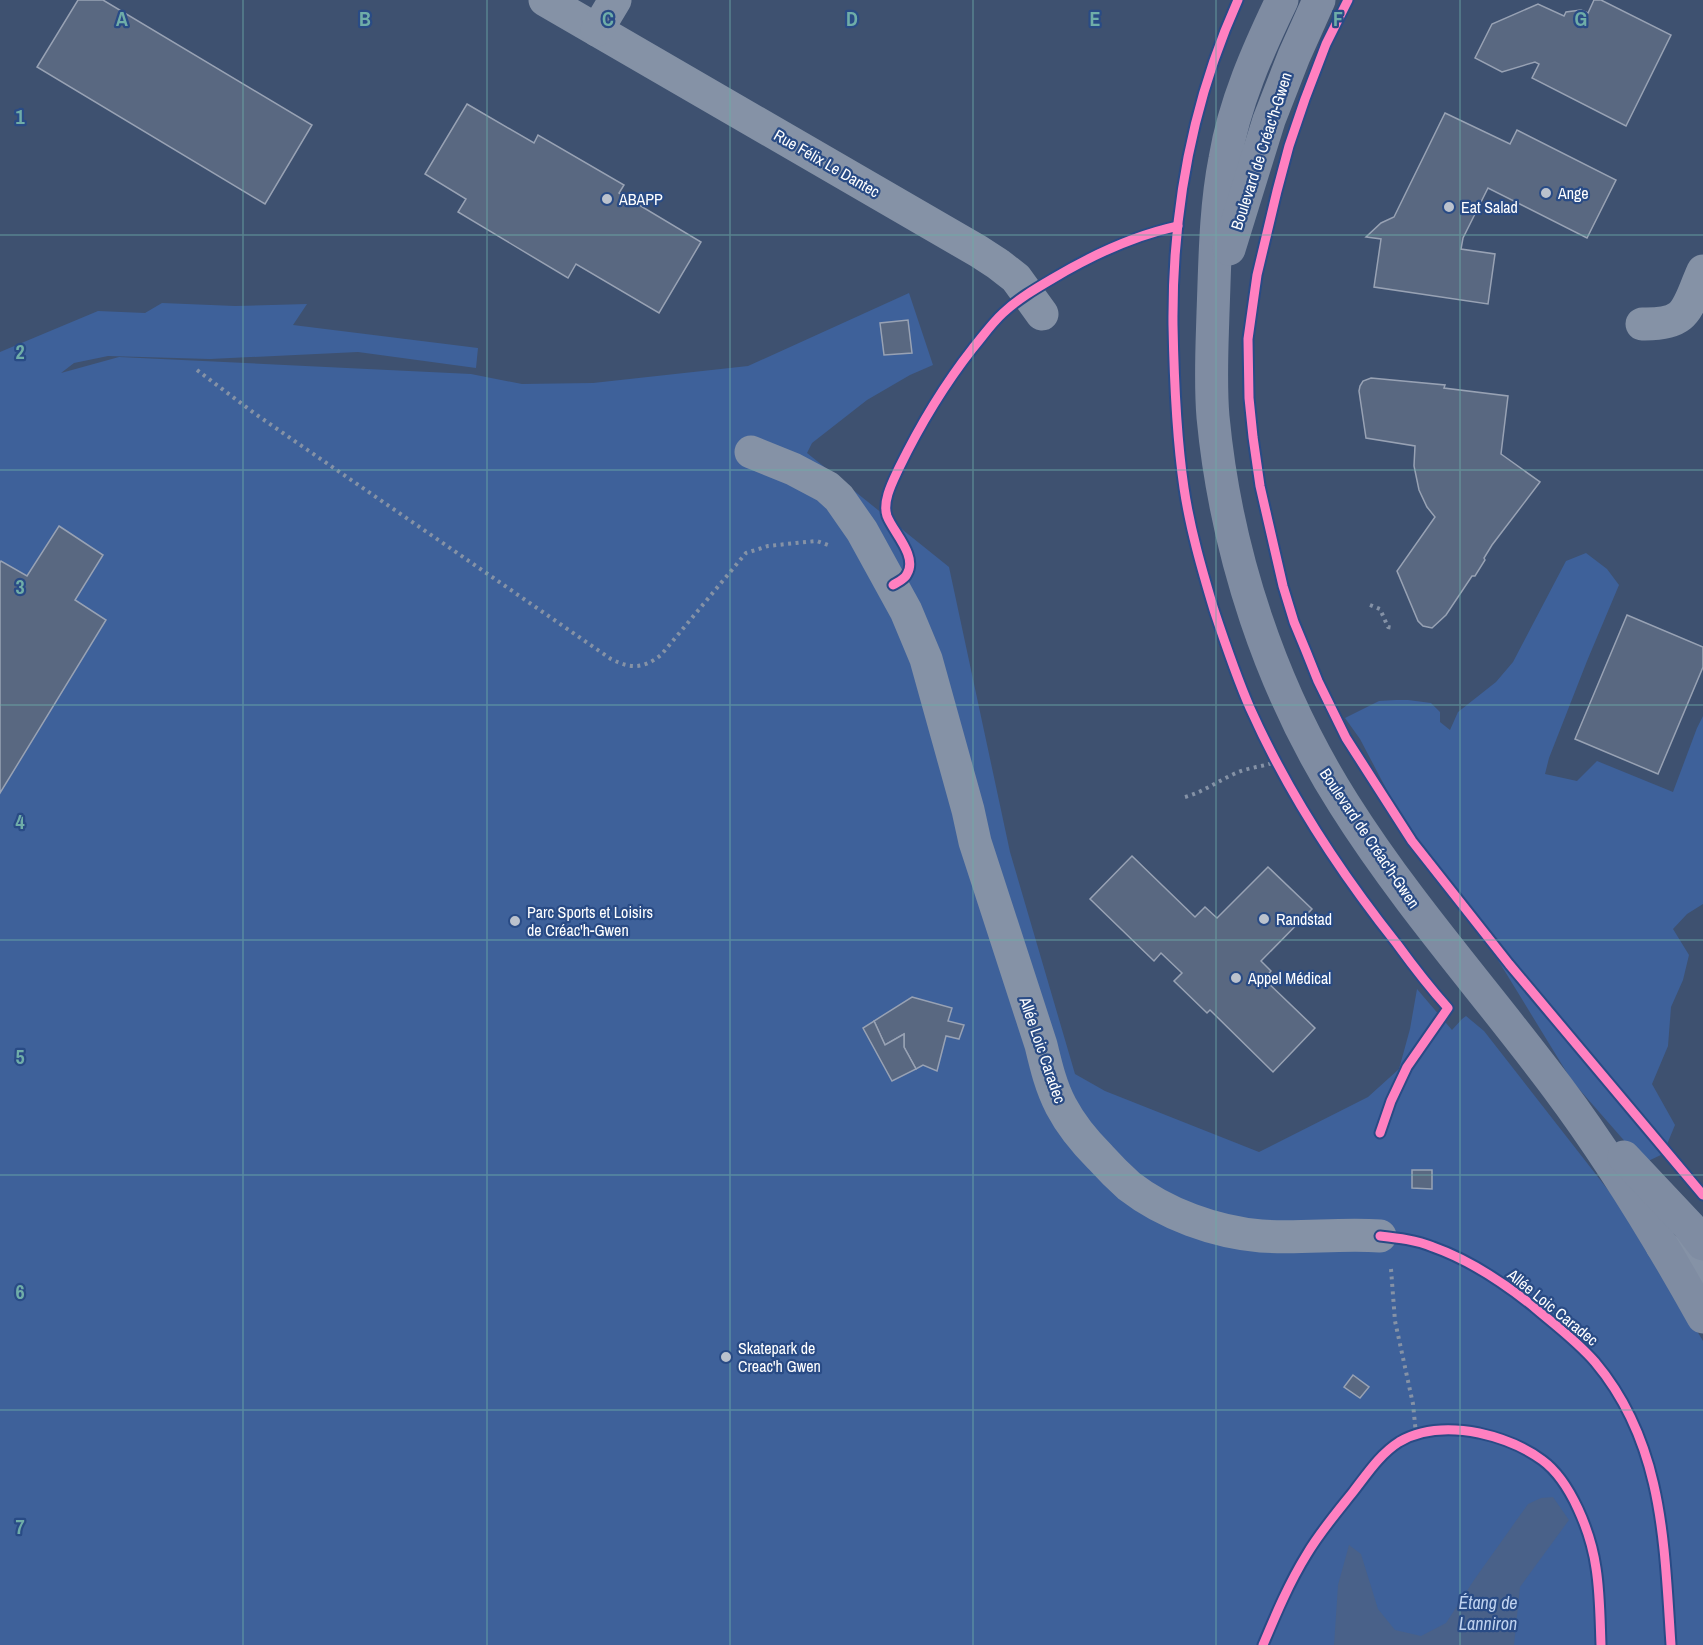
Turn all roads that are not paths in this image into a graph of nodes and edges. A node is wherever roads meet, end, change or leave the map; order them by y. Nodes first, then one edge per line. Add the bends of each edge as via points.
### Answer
1 (545, 0) edge
2 (615, 0) edge
3 (1282, 0) edge
4 (1319, 0) edge
5 (597, 30) junction
6 (1703, 271) edge
7 (1213, 306) junction
8 (1042, 315) dead end
9 (1642, 324) dead end
10 (752, 452) dead end
11 (1558, 1088) junction
12 (1380, 1236) road end
13 (1703, 1244) edge
14 (1662, 1246) junction
15 (1703, 1277) edge
16 (1703, 1317) edge

1 - 5 street, Rue Félix Le Dantec
2 - 5 street
3 - 7 street, Boulevard de Créac'h-Gwen via 1251,71 1225,156 1217,217
4 - 7 street, Boulevard de Créac'h-Gwen via 1269,120
5 - 8 street, Rue Félix Le Dantec via 998,264 1016,279
6 - 9 street via 1683,315 1673,322
7 - 11 street, Boulevard de Créac'h-Gwen via 1212,394 1233,540 1285,693 1345,807 1420,913
10 - 12 street, Allée Loic Caradec via 793,469 839,498 906,611 926,659 996,912 1054,1089 1074,1127 1128,1185 1193,1220 1259,1236
11 - 13 street, Boulevard de Créac'h-Gwen
11 - 14 street, Boulevard de Créac'h-Gwen
14 - 15 street
14 - 16 street, Boulevard de Créac'h-Gwen

